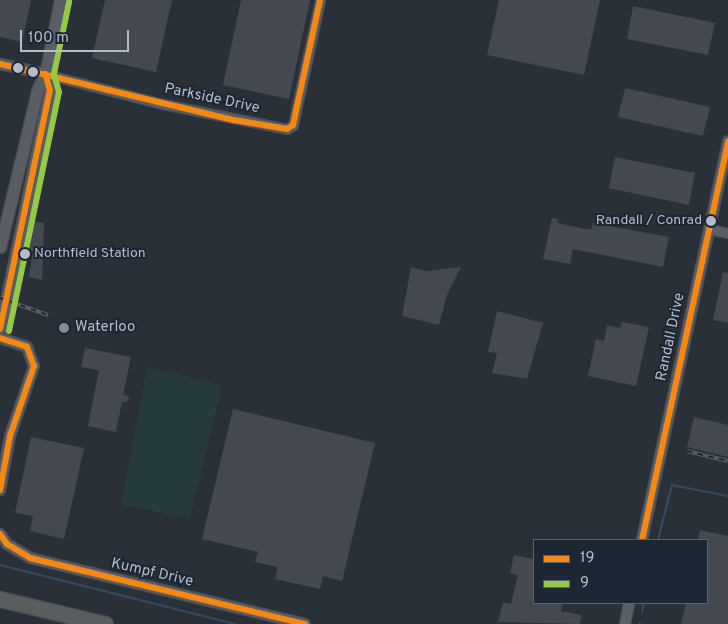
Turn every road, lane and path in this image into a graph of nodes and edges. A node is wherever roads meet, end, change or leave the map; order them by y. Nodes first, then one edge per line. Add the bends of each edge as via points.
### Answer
1 (60, 0) edge
2 (320, 0) edge
3 (0, 64) edge
4 (45, 74) junction
5 (728, 140) edge
6 (29, 187) junction
7 (12, 192) junction
8 (710, 229) junction
9 (728, 233) edge
10 (0, 247) edge
11 (5, 279) edge
12 (0, 329) edge
13 (0, 338) edge
14 (0, 490) edge
15 (0, 534) edge
16 (642, 539) edge
17 (5, 600) edge
18 (629, 604) edge
19 (105, 624) edge
20 (305, 624) edge
21 (625, 624) edge

1 - 4 main road
2 - 4 street, Parkside Drive via 293,124 287,129 180,108
3 - 4 street, Parkside Drive
4 - 6 main road via 50,90
4 - 7 main road via 38,88
5 - 8 street, Randall Drive
6 - 7 main road
6 - 11 main road
7 - 10 main road
8 - 9 street
8 - 16 street, Randall Drive
11 - 12 main road
13 - 14 street via 26,347 34,366 10,436
15 - 20 street, Kumpf Drive via 7,544 30,558
17 - 19 highway
18 - 21 street

